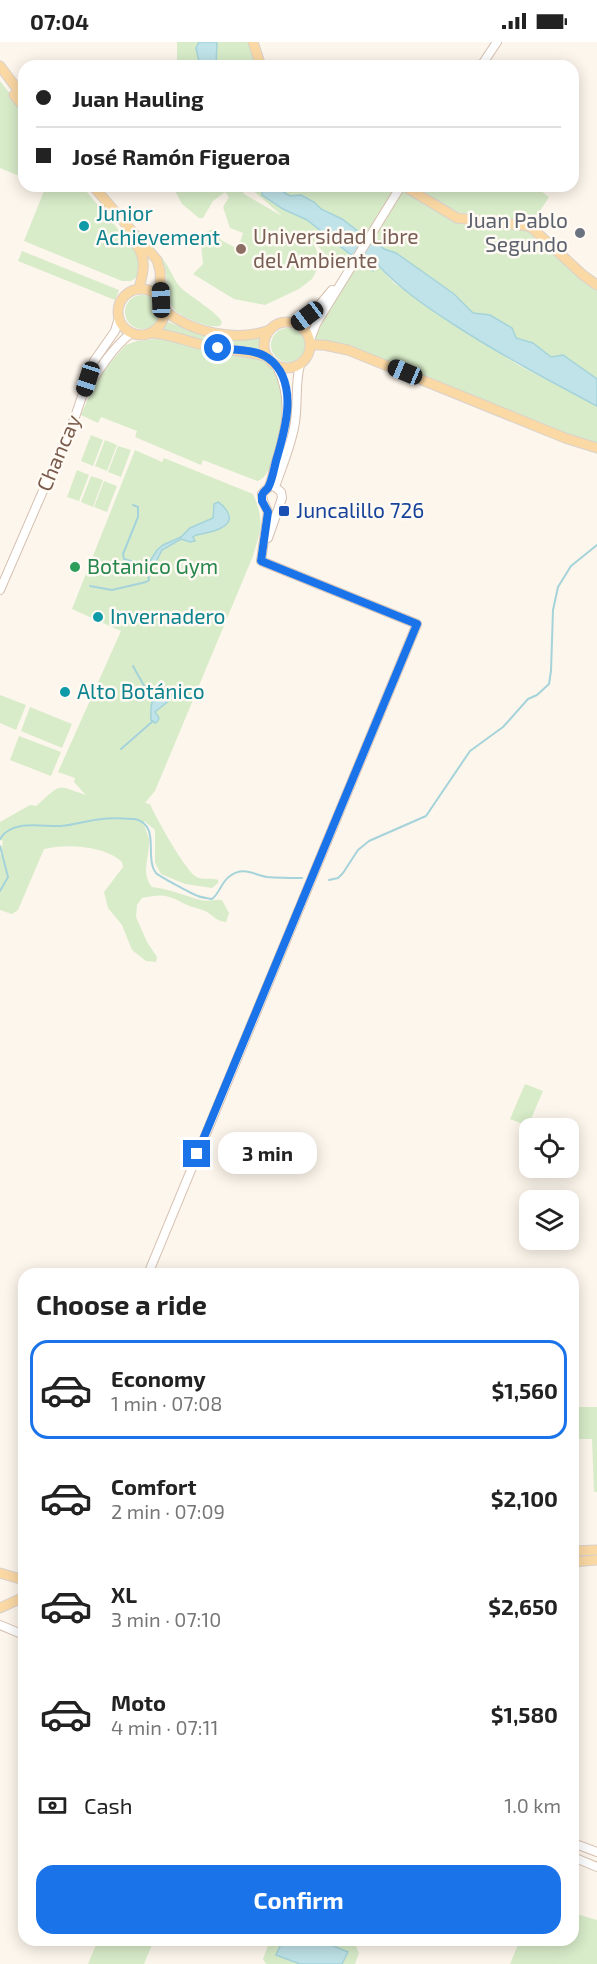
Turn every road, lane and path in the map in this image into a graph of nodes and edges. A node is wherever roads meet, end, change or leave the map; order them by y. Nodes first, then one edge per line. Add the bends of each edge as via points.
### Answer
1 (253, 42) edge
2 (497, 42) edge
3 (259, 60) edge
4 (485, 60) edge
5 (0, 66) edge
6 (0, 76) edge
7 (18, 90) edge
8 (18, 99) edge
9 (90, 192) edge
10 (98, 192) edge
11 (399, 192) edge
12 (413, 192) edge
13 (346, 274) junction
14 (597, 285) edge
15 (139, 288) junction
16 (161, 300) junction
17 (165, 311) junction
18 (119, 318) junction
19 (296, 324) junction
20 (270, 330) junction
21 (131, 333) junction
22 (152, 333) junction
23 (310, 342) junction
24 (268, 357) junction
25 (300, 364) junction
26 (276, 366) junction
27 (82, 397) junction
28 (597, 448) edge
29 (272, 487) junction
30 (264, 504) junction
31 (279, 505) junction
32 (261, 561) junction
33 (0, 590) edge
34 (150, 1268) edge
35 (597, 1550) edge
36 (579, 1551) edge
37 (597, 1560) edge
38 (579, 1562) edge
39 (0, 1573) edge
40 (18, 1578) edge
41 (18, 1600) edge
42 (0, 1608) edge
43 (0, 1625) edge
44 (18, 1632) edge
45 (579, 1845) edge
46 (597, 1852) edge
47 (579, 1859) edge
48 (597, 1866) edge

1 - 3 main road
2 - 4 main road
5 - 7 main road
6 - 8 main road
9 - 15 main road via 141,252
10 - 16 main road via 156,260
11 - 13 main road
12 - 14 main road via 457,218 528,226
13 - 19 main road via 316,309
13 - 23 main road via 316,324
15 - 16 main road via 153,292
15 - 18 main road via 120,300
16 - 17 main road
17 - 20 main road via 185,325 224,334 248,336
17 - 22 main road via 160,326
18 - 21 main road
18 - 27 main road, Chancay via 94,361
19 - 20 main road via 280,324
19 - 23 main road via 304,329
20 - 24 main road via 264,346
21 - 22 main road
21 - 27 main road via 106,358
22 - 24 main road
23 - 25 main road via 308,356
23 - 28 main road via 384,363
24 - 26 main road
25 - 26 main road via 291,368
25 - 29 main road via 294,426
26 - 29 main road via 286,389 287,417
27 - 33 main road, Chancay
29 - 30 main road via 262,495
29 - 31 main road via 282,495
30 - 31 main road
30 - 32 main road via 268,512
31 - 32 main road
32 - 34 main road via 417,624
35 - 36 main road
37 - 38 main road
39 - 40 main road
41 - 42 main road
43 - 44 main road
45 - 46 main road
47 - 48 main road

